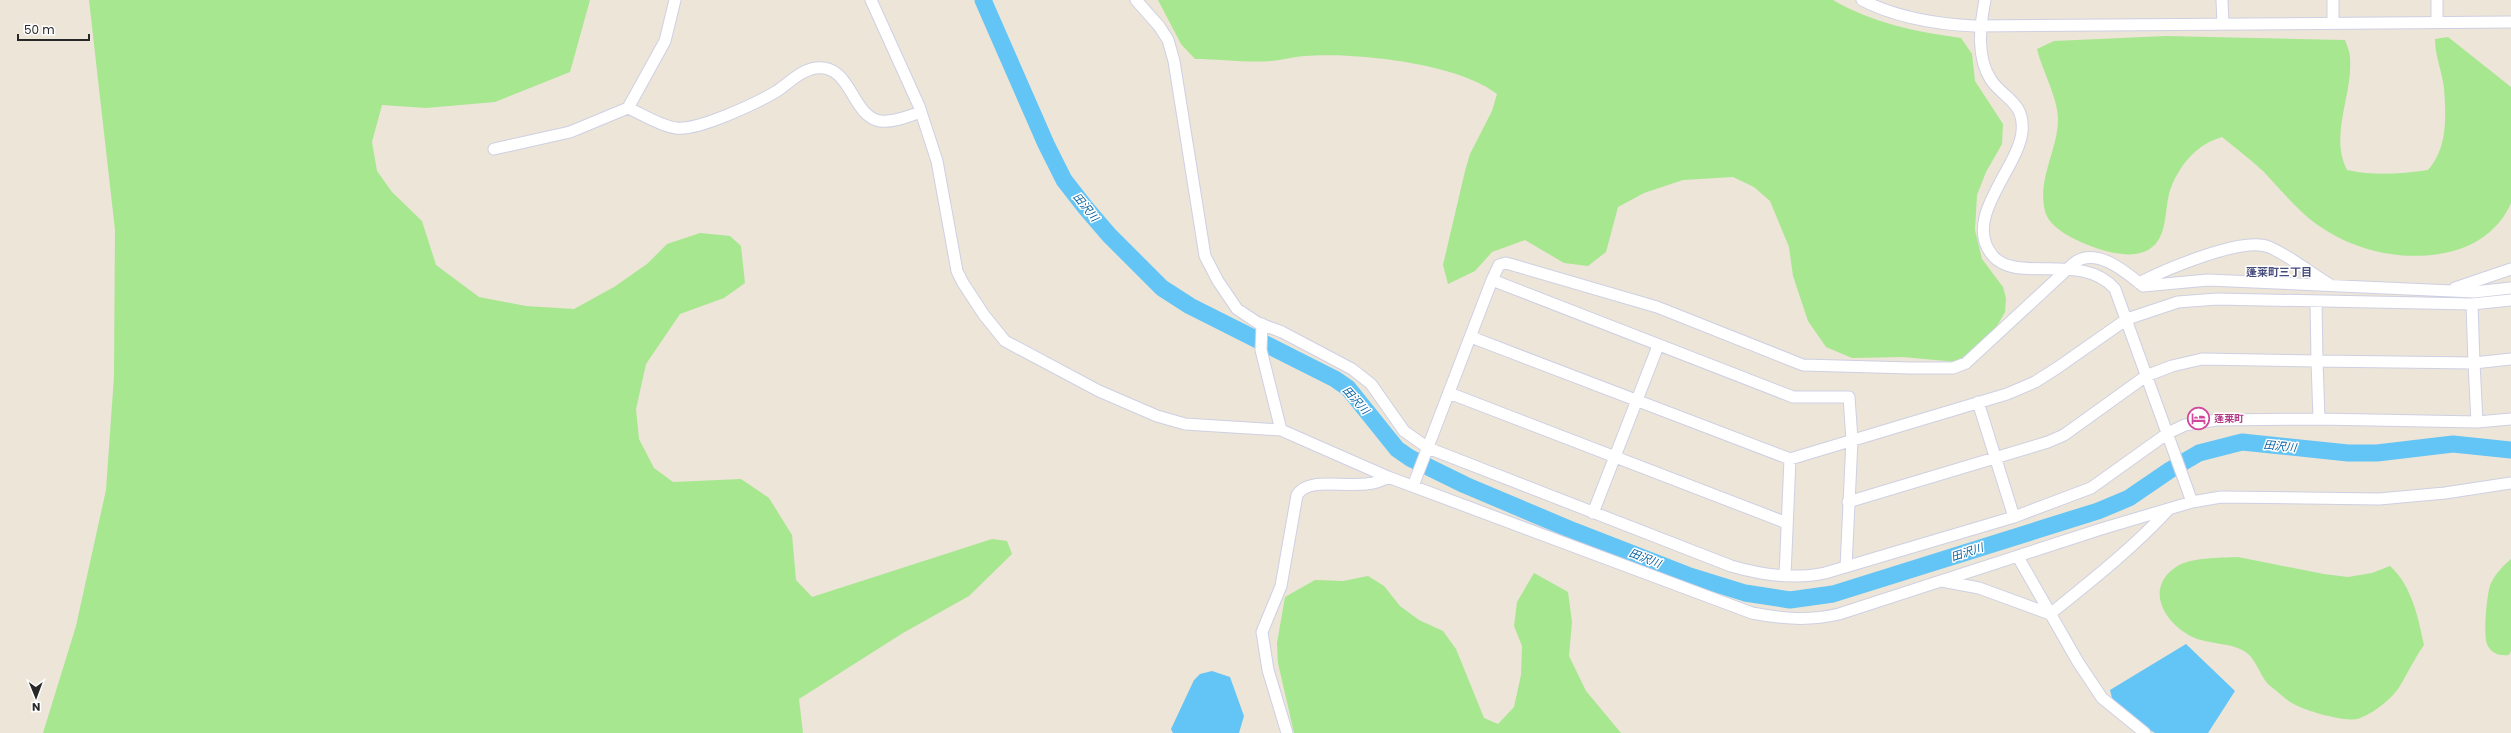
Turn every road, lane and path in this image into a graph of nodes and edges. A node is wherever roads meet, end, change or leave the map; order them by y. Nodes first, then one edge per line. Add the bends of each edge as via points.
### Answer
1 (675, 0) edge
2 (871, 0) edge
3 (1136, 0) edge
4 (1862, 0) edge
5 (1985, 0) edge
6 (2222, 0) edge
7 (2333, 0) edge
8 (2437, 0) edge
9 (2437, 22) junction
10 (2511, 22) edge
11 (2333, 23) junction
12 (2223, 24) junction
13 (1981, 26) junction
14 (628, 108) junction
15 (921, 112) junction
16 (494, 149) dead end
17 (2067, 269) junction
18 (2511, 269) edge
19 (1492, 280) junction
20 (2139, 283) junction
21 (2329, 284) junction
22 (2511, 288) edge
23 (2449, 290) junction
24 (2511, 300) edge
25 (2316, 301) junction
26 (2472, 304) junction
27 (2127, 319) junction
28 (1261, 329) junction
29 (1471, 337) junction
30 (1658, 346) junction
31 (2511, 359) edge
32 (2317, 361) junction
33 (2474, 363) junction
34 (2146, 376) junction
35 (1449, 393) junction
36 (1636, 401) junction
37 (1978, 402) junction
38 (2511, 419) edge
39 (2319, 420) junction
40 (2477, 422) junction
41 (1281, 430) junction
42 (2168, 433) junction
43 (1852, 440) junction
44 (1428, 448) junction
45 (1615, 456) junction
46 (1996, 458) junction
47 (1790, 459) junction
48 (1388, 476) junction
49 (2511, 483) edge
50 (1413, 486) junction
51 (1848, 502) junction
52 (2192, 502) junction
53 (2169, 509) junction
54 (1593, 513) junction
55 (2014, 516) junction
56 (1787, 523) junction
57 (2018, 557) junction
58 (1846, 567) junction
59 (1785, 576) junction
60 (1942, 581) junction
61 (2050, 614) junction
62 (1286, 733) edge
63 (2145, 733) edge

1 - 14 street via 665,41
2 - 15 street
3 - 28 street via 1168,40 1174,61 1205,256 1237,309
4 - 13 street via 1890,12 1921,20
5 - 13 street
6 - 12 street
7 - 11 street
8 - 9 street
9 - 10 street
9 - 11 street
11 - 12 street
12 - 13 street
13 - 17 street via 1984,65 1992,81 2009,96 2023,124 2013,160 1992,194 1985,218 1988,248 1993,256 2009,265
14 - 15 street via 675,128 686,128 758,102 802,72 823,68 844,80 863,109 873,119 890,121
14 - 16 street via 570,132
15 - 41 street via 937,161 957,271 975,302 1005,341 1093,388 1157,416 1185,424
17 - 19 street via 1981,351 1966,363 1953,368 1803,365 1658,307 1506,263 1499,265
17 - 20 street via 2079,259 2094,258 2121,269
17 - 27 street via 2085,270 2107,280 2115,289
18 - 23 street
19 - 29 street
19 - 30 street
20 - 21 street via 2143,286 2208,280
20 - 21 street via 2228,248 2255,245 2268,247
21 - 23 street
22 - 23 street via 2474,292
24 - 26 street
25 - 26 street
25 - 27 street via 2194,300 2178,302
25 - 32 street
26 - 33 street
27 - 34 street
27 - 37 street via 2035,382 2007,394
28 - 41 street via 1262,350
28 - 44 street via 1282,332 1352,369 1371,384 1404,431
29 - 35 street
29 - 36 street
30 - 36 street
30 - 43 street via 1793,397 1848,397
31 - 33 street
32 - 33 street
32 - 34 street via 2202,359
32 - 39 street
33 - 40 street
34 - 42 street
34 - 46 street via 2064,435 2020,452
35 - 44 street
35 - 45 street
36 - 45 street
36 - 47 street
37 - 43 street
37 - 46 street
38 - 40 street
39 - 40 street
39 - 42 street via 2200,420
41 - 48 street
42 - 52 street
42 - 55 street via 2092,488
43 - 47 street
43 - 51 street
44 - 50 street
44 - 54 street
45 - 54 street
45 - 56 street
46 - 51 street
46 - 55 street
47 - 56 street
48 - 50 street
48 - 62 street via 1382,481 1363,486 1312,484 1300,490 1297,495 1281,586 1262,632 1268,670
49 - 52 street via 2404,498 2221,497
50 - 60 street via 1709,599 1773,618 1818,619
51 - 58 street
52 - 53 street
53 - 57 street
53 - 61 street via 2133,545
54 - 59 street via 1731,566 1767,575
55 - 58 street
56 - 59 street
57 - 60 street
57 - 61 street
58 - 59 street via 1814,575
60 - 61 street via 1979,588
61 - 63 street via 2102,698

